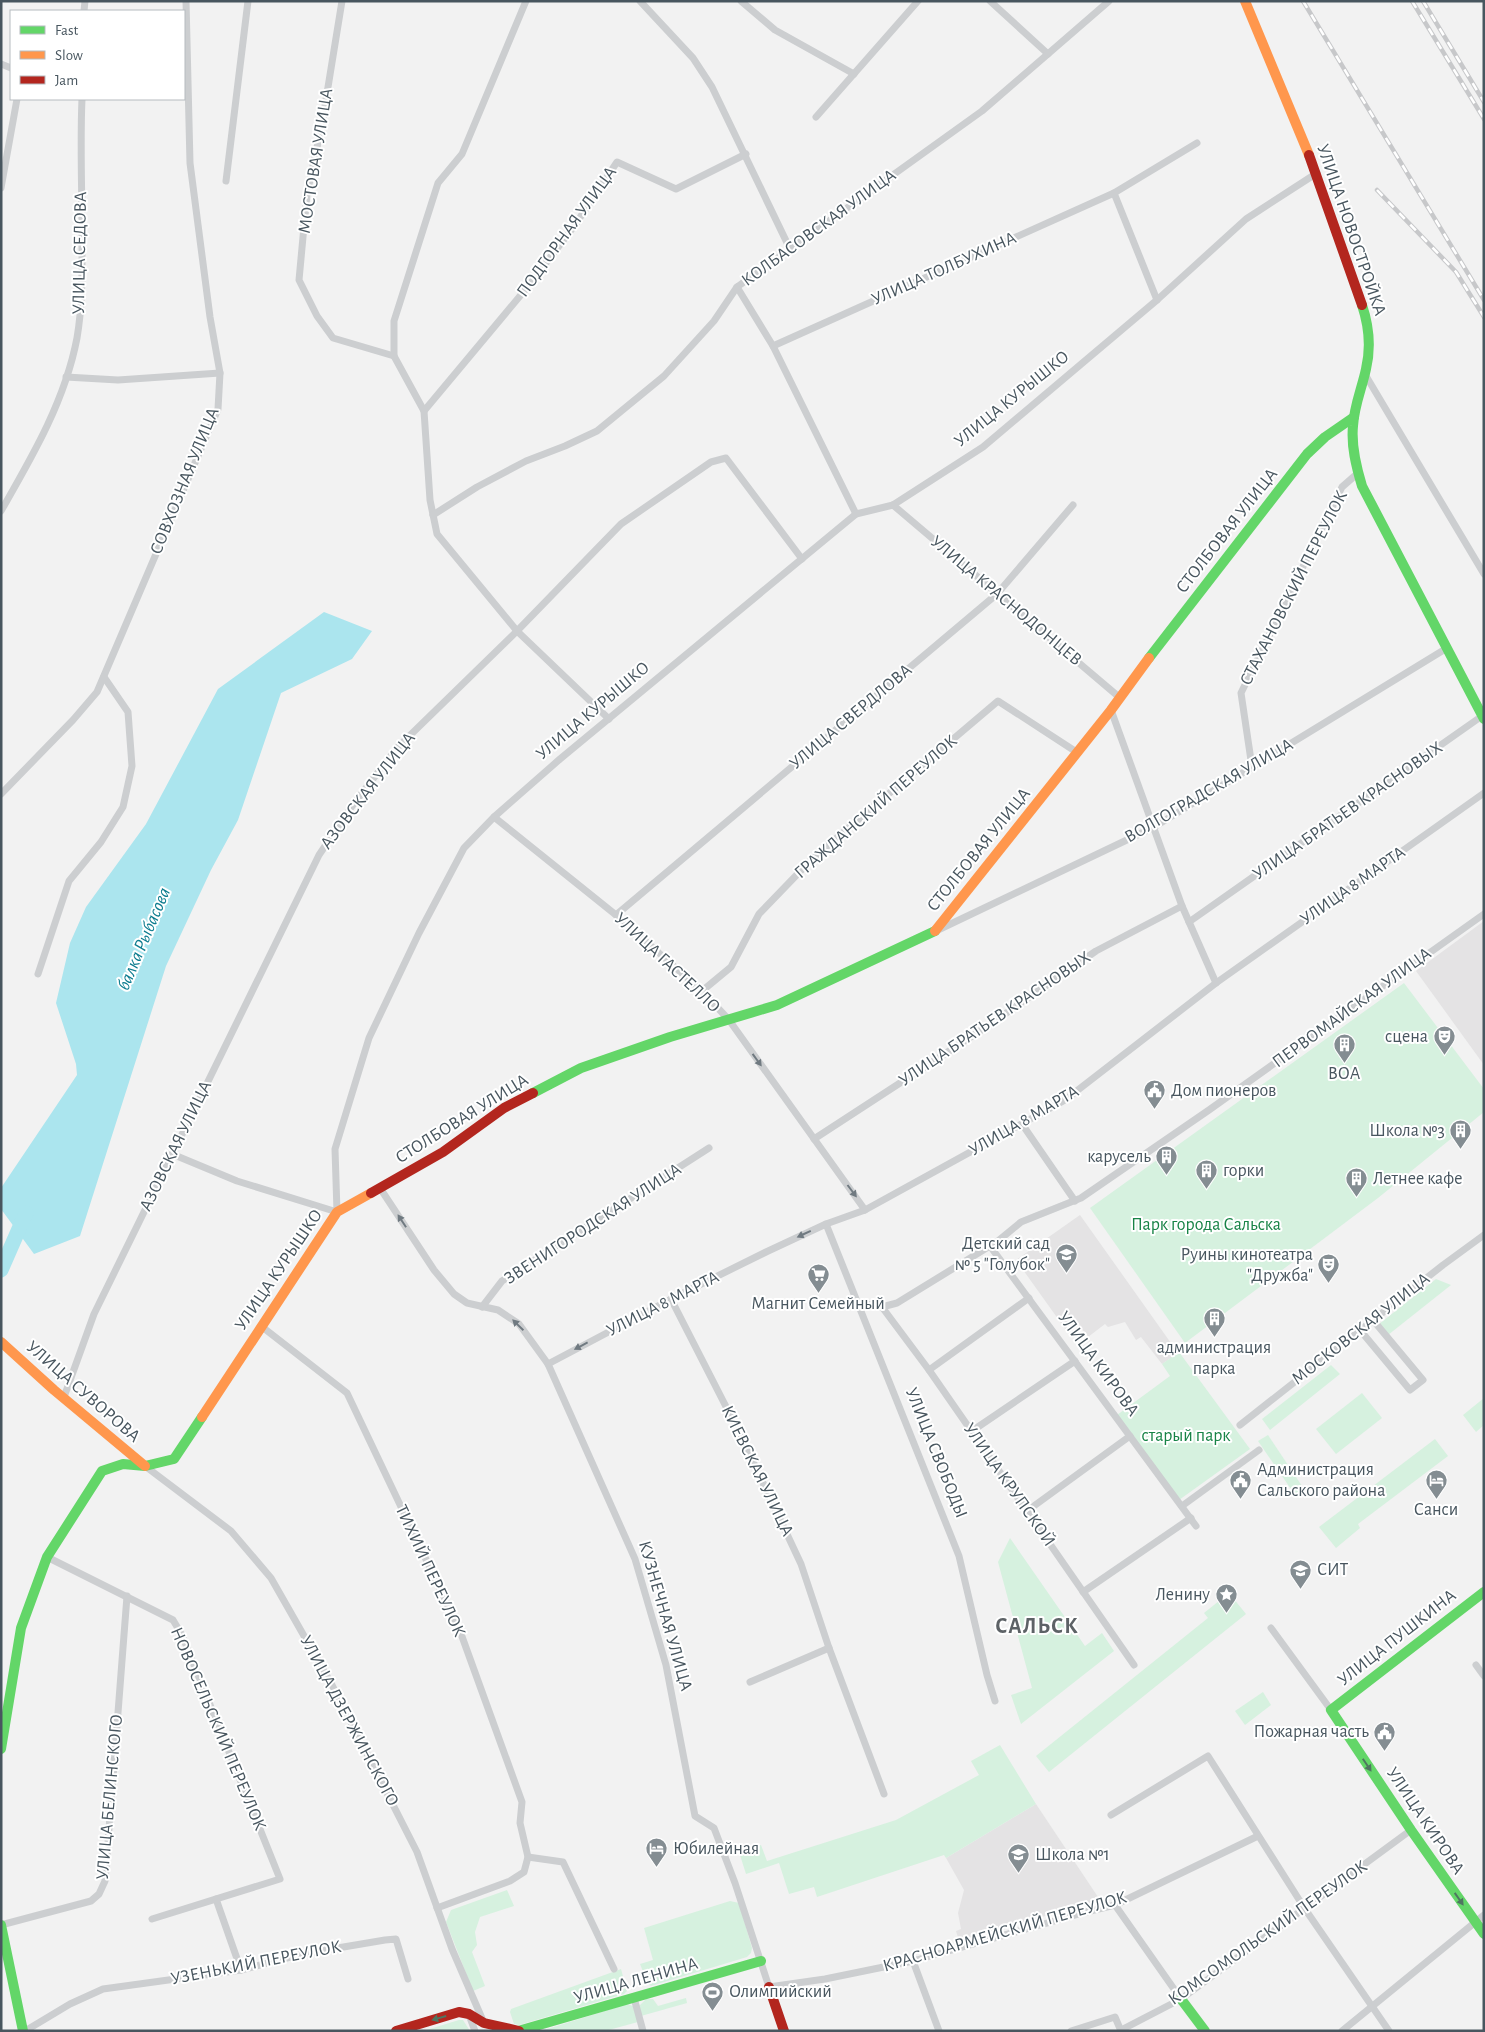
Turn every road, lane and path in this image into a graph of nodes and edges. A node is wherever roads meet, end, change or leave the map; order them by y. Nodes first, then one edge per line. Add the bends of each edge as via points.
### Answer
1 (186, 1) edge
2 (248, 1) edge
3 (342, 1) edge
4 (526, 1) edge
5 (640, 1) edge
6 (741, 1) edge
7 (918, 1) edge
8 (990, 1) edge
9 (1109, 1) edge
10 (1245, 1) edge
11 (1048, 54) junction
12 (854, 74) junction
13 (16, 100) edge
14 (82, 100) edge
15 (816, 117) dead end
16 (1197, 144) dead end
17 (746, 154) junction
18 (1317, 174) junction
19 (226, 181) dead end
20 (1, 188) edge
21 (1114, 193) junction
22 (790, 249) junction
23 (737, 287) junction
24 (1157, 300) junction
25 (773, 346) junction
26 (394, 356) junction
27 (220, 372) junction
28 (66, 376) junction
29 (1366, 376) junction
30 (424, 411) junction
31 (1354, 417) junction
32 (1358, 473) junction
33 (893, 505) junction
34 (1073, 505) dead end
35 (1, 512) edge
36 (856, 514) junction
37 (433, 515) junction
38 (802, 559) junction
39 (1484, 574) edge
40 (997, 594) junction
41 (517, 631) junction
42 (1447, 648) junction
43 (104, 677) junction
44 (1119, 697) junction
45 (1112, 710) junction
46 (1483, 717) edge
47 (609, 719) junction
48 (1078, 753) junction
49 (1252, 767) junction
50 (1484, 793) edge
51 (1, 794) edge
52 (494, 817) junction
53 (1154, 827) junction
54 (1182, 906) junction
55 (1484, 914) edge
56 (616, 915) junction
57 (1189, 922) junction
58 (936, 931) junction
59 (38, 974) dead end
60 (1216, 984) junction
61 (702, 992) junction
62 (729, 1020) junction
63 (1022, 1124) junction
64 (814, 1139) junction
65 (709, 1148) dead end
66 (172, 1154) junction
67 (380, 1188) junction
68 (1076, 1201) junction
69 (865, 1210) junction
70 (337, 1212) junction
71 (826, 1224) junction
72 (1484, 1236) edge
73 (990, 1246) junction
74 (1029, 1298) junction
75 (671, 1299) junction
76 (859, 1303) junction
77 (482, 1306) junction
78 (882, 1307) junction
79 (1373, 1320) junction
80 (261, 1326) junction
81 (1360, 1330) junction
82 (1, 1342) edge
83 (1075, 1361) junction
84 (548, 1364) junction
85 (929, 1370) junction
86 (64, 1398) junction
87 (1240, 1425) dead end
88 (972, 1432) junction
89 (1130, 1436) junction
90 (1259, 1450) dead end
91 (145, 1466) junction
92 (1182, 1506) junction
93 (1027, 1511) junction
94 (1191, 1518) junction
95 (1196, 1526) dead end
96 (47, 1558) junction
97 (1083, 1592) junction
98 (1484, 1592) edge
99 (127, 1596) junction
100 (1271, 1628) dead end
101 (829, 1648) junction
102 (1134, 1665) dead end
103 (1476, 1665) dead end
104 (1484, 1676) edge
105 (750, 1682) dead end
106 (996, 1701) dead end
107 (1331, 1710) junction
108 (1, 1749) edge
109 (884, 1794) dead end
110 (1111, 1815) dead end
111 (1411, 1830) junction
112 (1258, 1836) junction
113 (528, 1857) junction
114 (216, 1899) junction
115 (1115, 1905) junction
116 (437, 1908) junction
117 (1305, 1909) junction
118 (1480, 1918) edge
119 (152, 1919) dead end
120 (1, 1925) edge
121 (1484, 1934) edge
122 (913, 1960) junction
123 (761, 1961) junction
124 (614, 1969) dead end
125 (241, 1970) junction
126 (408, 1979) dead end
127 (769, 1987) junction
128 (634, 1998) junction
129 (1181, 1999) junction
130 (1373, 2006) junction
131 (469, 2014) junction
132 (484, 2023) junction
133 (1121, 2030) edge
134 (24, 2031) edge
135 (396, 2031) edge
136 (475, 2031) edge
137 (519, 2031) edge
138 (642, 2031) edge
139 (784, 2031) edge
140 (939, 2031) edge
141 (1071, 2031) edge
142 (1199, 2031) edge
143 (1205, 2031) edge
144 (1342, 2031) edge
145 (1390, 2031) edge

1 - 27 street, СОВХОЗНАЯ УЛИЦА via 190,163
2 - 19 street
3 - 26 street, МОСТОВАЯ УЛИЦА via 307,194 299,280 317,316 334,338
4 - 26 street via 462,154 438,183 394,321
5 - 17 street via 693,58 712,86
6 - 12 street via 775,30
7 - 12 street
8 - 11 street
9 - 11 street, КОЛБАСОВСКАЯ УЛИЦА
10 - 18 main road, УЛИЦА НОВОСТРОЙКА
11 - 22 street, КОЛБАСОВСКАЯ УЛИЦА via 982,111
12 - 15 street
13 - 20 street
14 - 28 street, УЛИЦА СЕДОВА via 83,288 77,339
16 - 21 street, УЛИЦА ТОЛБУХИНА
17 - 22 street
17 - 30 street, ПОДГОРНАЯ УЛИЦА via 676,189 616,162 575,225 530,284
18 - 24 street, УЛИЦА КУРЫШКО via 1246,219
18 - 29 main road, УЛИЦА НОВОСТРОЙКА via 1366,318 1370,348
21 - 24 street
21 - 25 street, УЛИЦА ТОЛБУХИНА
22 - 23 street, КОЛБАСОВСКАЯ УЛИЦА
23 - 25 street
23 - 37 street, КОЛБАСОВСКАЯ УЛИЦА via 714,321 664,376 597,431 526,461
24 - 33 street, УЛИЦА КУРЫШКО via 983,447
25 - 36 street
26 - 30 street
27 - 28 street via 118,380
27 - 43 street, СОВХОЗНАЯ УЛИЦА via 218,409
28 - 35 street, УЛИЦА СЕДОВА via 44,436
29 - 31 main road, УЛИЦА НОВОСТРОЙКА
29 - 39 street
30 - 37 street
31 - 32 main road, УЛИЦА НОВОСТРОЙКА
31 - 44 main road, СТОЛБОВАЯ УЛИЦА via 1307,454
32 - 42 main road, УЛИЦА НОВОСТРОЙКА
32 - 49 street, СТАХАНОВСКИЙ ПЕРЕУЛОК via 1342,487 1241,693
33 - 36 street, УЛИЦА КУРЫШКО
33 - 40 street, УЛИЦА КРАСНОДОНЦЕВ
34 - 40 street, УЛИЦА СВЕРДЛОВА
36 - 38 street, УЛИЦА КУРЫШКО
37 - 41 street via 437,534
38 - 41 street, АЗОВСКАЯ УЛИЦА via 726,458 711,462 621,524
38 - 47 street, УЛИЦА КУРЫШКО
40 - 44 street, УЛИЦА КРАСНОДОНЦЕВ
40 - 56 street, УЛИЦА СВЕРДЛОВА
41 - 47 street
41 - 66 street, АЗОВСКАЯ УЛИЦА via 397,748 319,855
42 - 46 main road, УЛИЦА НОВОСТРОЙКА
42 - 49 street, ВОЛГОГРАДСКАЯ УЛИЦА
43 - 51 street, СОВХОЗНАЯ УЛИЦА via 97,692 73,720
43 - 59 street via 128,712 132,766 123,807 101,842 68,881
44 - 45 main road, СТОЛБОВАЯ УЛИЦА
45 - 48 main road, СТОЛБОВАЯ УЛИЦА
45 - 53 street
46 - 57 street, УЛИЦА БРАТЬЕВ КРАСНОВЫХ
47 - 52 street, УЛИЦА КУРЫШКО
48 - 58 main road, СТОЛБОВАЯ УЛИЦА
48 - 61 street, ГРАЖДАНСКИЙ ПЕРЕУЛОК via 998,701 813,858 759,914 731,967
49 - 53 street, ВОЛГОГРАДСКАЯ УЛИЦА
50 - 60 street, УЛИЦА 8 МАРТА
52 - 56 street, УЛИЦА ГАСТЕЛЛО
52 - 70 street, УЛИЦА КУРЫШКО via 464,848 419,932 369,1038 335,1149
53 - 54 street
53 - 58 street, ВОЛГОГРАДСКАЯ УЛИЦА
54 - 57 street
54 - 64 street, УЛИЦА БРАТЬЕВ КРАСНОВЫХ via 1096,951
55 - 68 street, ПЕРВОМАЙСКАЯ УЛИЦА
56 - 61 street, УЛИЦА ГАСТЕЛЛО
57 - 60 street
58 - 62 main road, СТОЛБОВАЯ УЛИЦА via 777,1005
60 - 63 street, УЛИЦА 8 МАРТА via 1065,1100
61 - 62 street, УЛИЦА ГАСТЕЛЛО
62 -> 64 street, УЛИЦА ГАСТЕЛЛО
62 - 67 main road, СТОЛБОВАЯ УЛИЦА via 581,1068 504,1108 443,1152
63 - 68 street
63 - 69 street, УЛИЦА 8 МАРТА
64 -> 69 street, УЛИЦА ГАСТЕЛЛО
65 - 77 street, ЗВЕНИГОРОДСКАЯ УЛИЦА via 502,1281
66 - 70 street via 237,1181
66 - 86 street, АЗОВСКАЯ УЛИЦА via 94,1314
67 - 70 main road, СТОЛБОВАЯ УЛИЦА
77 -> 67 street, КУЗНЕЧНАЯ УЛИЦА via 454,1294 434,1270
68 - 73 street, ПЕРВОМАЙСКАЯ УЛИЦА via 1021,1222
69 - 71 street, УЛИЦА 8 МАРТА
70 - 80 main road, УЛИЦА КУРЫШКО
71 -> 75 street, УЛИЦА 8 МАРТА
71 - 76 street, УЛИЦА СВОБОДЫ
72 - 79 street, МОСКОВСКАЯ УЛИЦА
73 - 74 street, УЛИЦА КИРОВА
73 - 78 street, ПЕРВОМАЙСКАЯ УЛИЦА via 897,1303
74 - 83 street, УЛИЦА КИРОВА
74 - 85 street
75 -> 84 street, УЛИЦА 8 МАРТА
75 - 101 street, КИЕВСКАЯ УЛИЦА via 741,1436 801,1564
76 - 78 street
76 - 106 street, УЛИЦА СВОБОДЫ via 959,1556
84 -> 77 street, КУЗНЕЧНАЯ УЛИЦА via 519,1324 498,1310
78 - 85 street, УЛИЦА КРУПСКОЙ
79 - 81 street, МОСКОВСКАЯ УЛИЦА
79 - 81 street via 1423,1380 1410,1390
80 - 91 main road, УЛИЦА КУРЫШКО via 174,1458
80 - 113 street, ТИХИЙ ПЕРЕУЛОК via 347,1393 460,1631 522,1802 520,1823
81 - 87 street, МОСКОВСКАЯ УЛИЦА
82 - 86 main road, УЛИЦА СУВОРОВА via 34,1375
83 - 88 street
83 - 89 street, УЛИЦА КИРОВА
84 - 123 street, КУЗНЕЧНАЯ УЛИЦА via 635,1559 666,1665 695,1816 714,1828
85 - 88 street, УЛИЦА КРУПСКОЙ
86 - 91 main road, УЛИЦА СУВОРОВА
88 - 93 street, УЛИЦА КРУПСКОЙ
89 - 92 street, УЛИЦА КИРОВА
89 - 93 street
90 - 92 street
91 - 96 main road, УЛИЦА КУРЫШКО via 123,1464 102,1470
91 - 116 street, УЛИЦА ДЗЕРЖИНСКОГО via 231,1531 272,1578 332,1685 417,1852
92 - 94 street, УЛИЦА КИРОВА
93 - 97 street, УЛИЦА КРУПСКОЙ
94 - 95 street, УЛИЦА КИРОВА
94 - 97 street
96 - 99 street, НОВОСЕЛЬСКИЙ ПЕРЕУЛОК
96 - 108 main road, УЛИЦА КУРЫШКО via 21,1628
97 - 102 street, УЛИЦА КРУПСКОЙ
98 - 107 main road, УЛИЦА ПУШКИНА
99 - 114 street, НОВОСЕЛЬСКИЙ ПЕРЕУЛОК via 173,1620 182,1635 280,1879
99 - 120 street, УЛИЦА БЕЛИНСКОГО via 105,1881 99,1894 91,1900
100 - 107 street, УЛИЦА КИРОВА
101 - 105 street
101 - 109 street, КИЕВСКАЯ УЛИЦА
103 - 104 street
107 -> 111 main road, УЛИЦА КИРОВА
110 - 112 street via 1208,1756
111 - 117 street, КОМСОМОЛЬСКИЙ ПЕРЕУЛОК
111 -> 118 main road, УЛИЦА КИРОВА
112 - 115 street, КРАСНОАРМЕЙСКИЙ ПЕРЕУЛОК
112 - 117 street
113 - 116 street via 524,1872 510,1881
113 - 124 street via 563,1862
114 - 119 street, НОВОСЕЛЬСКИЙ ПЕРЕУЛОК
114 - 125 street
115 - 122 street, КРАСНОАРМЕЙСКИЙ ПЕРЕУЛОК
115 - 129 street
116 - 132 street, УЛИЦА ДЗЕРЖИНСКОГО
117 - 129 street, КОМСОМОЛЬСКИЙ ПЕРЕУЛОК
117 - 130 street
118 - 121 main road, УЛИЦА КИРОВА
118 - 130 street
120 - 134 main road
122 - 127 street, КРАСНОАРМЕЙСКИЙ ПЕРЕУЛОК
122 - 140 street
123 - 127 street, КУЗНЕЧНАЯ УЛИЦА
123 - 128 main road, УЛИЦА ЛЕНИНА
125 - 126 street, УЗЕНЬКИЙ ПЕРЕУЛОК via 302,1954 396,1938
125 - 134 street, УЗЕНЬКИЙ ПЕРЕУЛОК via 103,1989
127 - 139 main road, КУЗНЕЧНАЯ УЛИЦА
128 - 137 main road, УЛИЦА ЛЕНИНА
128 - 138 street
129 - 133 street, КОМСОМОЛЬСКИЙ ПЕРЕУЛОК
129 - 142 main road
129 - 143 main road
130 - 144 street
130 - 145 street
131 - 132 main road, УЛИЦА ЛЕНИНА
131 -> 135 main road via 459,2012
131 - 136 street
132 - 137 main road, УЛИЦА ЛЕНИНА
133 - 141 street via 1115,2017

